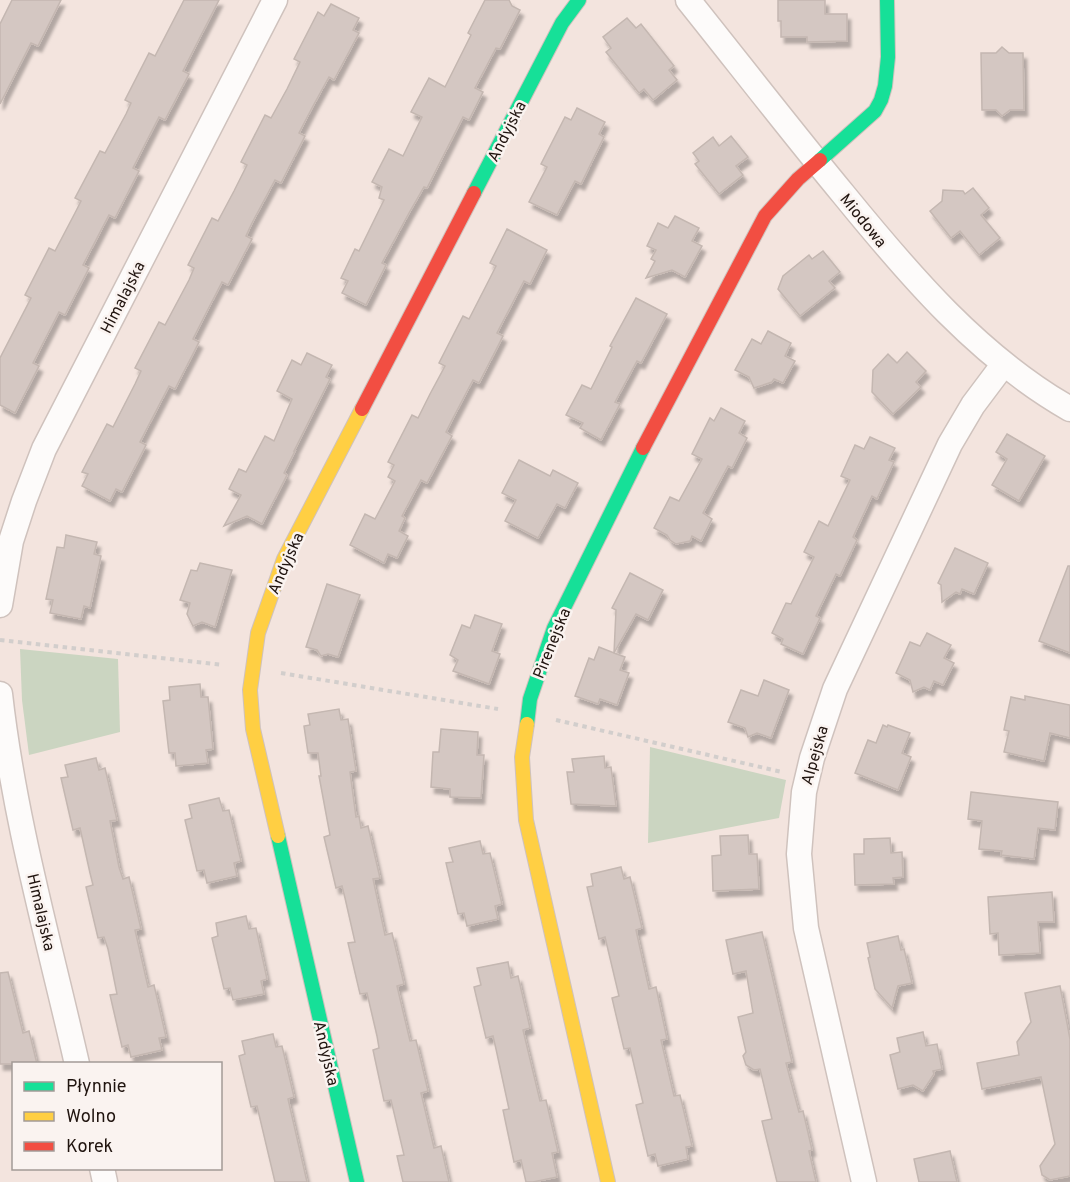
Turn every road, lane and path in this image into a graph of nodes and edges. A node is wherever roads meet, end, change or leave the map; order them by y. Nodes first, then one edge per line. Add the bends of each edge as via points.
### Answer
1 (275, 0) edge
2 (579, 0) edge
3 (688, 0) edge
4 (887, 0) edge
5 (817, 163) junction
6 (1003, 365) junction
7 (1070, 410) edge
8 (0, 605) edge
9 (0, 640) edge
10 (252, 669) junction
11 (0, 694) edge
12 (527, 714) junction
13 (5, 760) edge
14 (807, 777) junction
15 (77, 1062) edge
16 (357, 1182) edge
17 (608, 1182) edge
18 (864, 1182) edge

1 - 8 street, Himalajska via 44,449 11,541
2 - 10 street, Andyjska via 562,23 284,560 258,633
3 - 5 street, Miodowa
4 - 5 street, Pirenejska via 887,60 881,102 870,117
5 - 6 street, Miodowa via 919,284
5 - 12 street, Pirenejska via 765,216 654,426 554,628
6 - 7 street, Miodowa
6 - 14 street, Alpejska via 973,405 945,455 835,689
9 - 10 path
10 - 12 path
10 - 16 street, Andyjska via 253,729
11 - 13 street, Himalajska
12 - 14 path
12 - 17 street, Pirenejska via 522,757 526,820
13 - 15 street, Himalajska
14 - 18 street, Alpejska via 799,854 806,928

